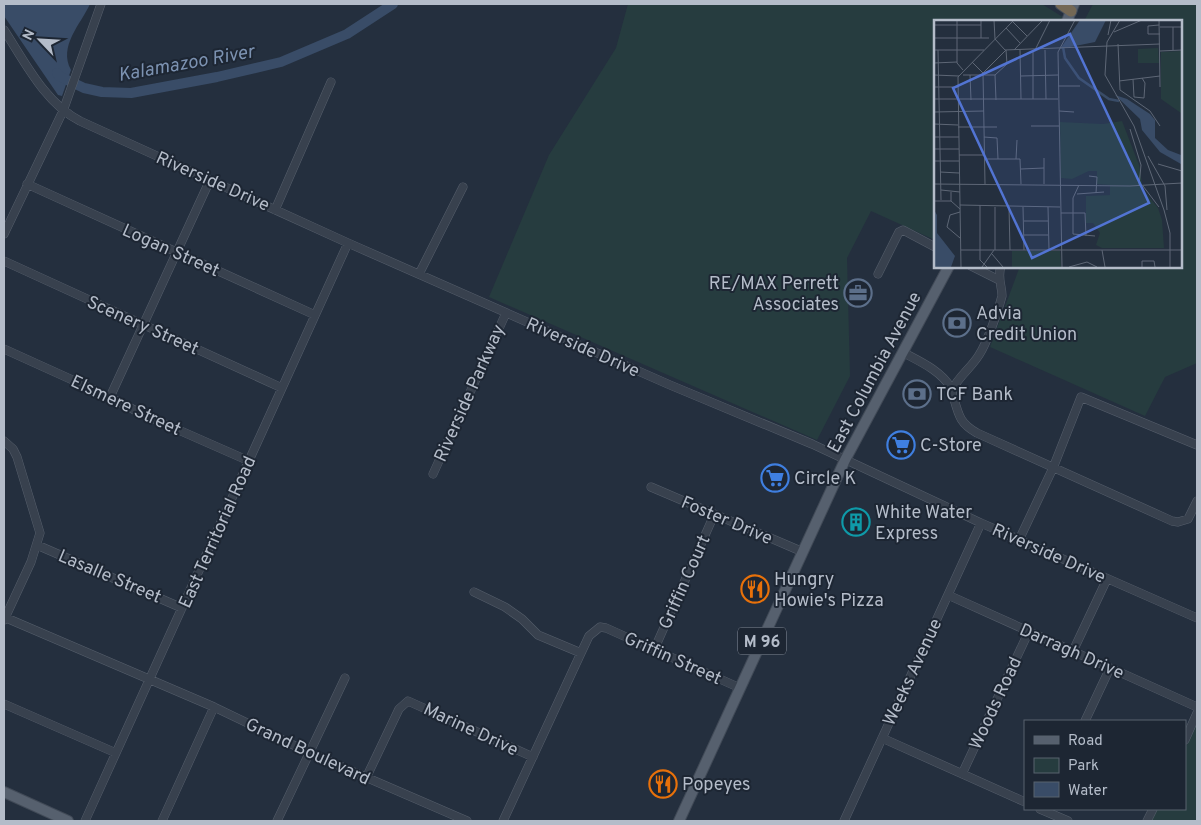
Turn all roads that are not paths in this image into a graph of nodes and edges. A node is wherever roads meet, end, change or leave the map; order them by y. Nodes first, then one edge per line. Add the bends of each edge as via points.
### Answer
1 (101, 4) edge
2 (1061, 4) edge
3 (1070, 12) edge
4 (4, 30) edge
5 (331, 82) dead end
6 (63, 111) junction
7 (210, 180) junction
8 (27, 184) junction
9 (463, 187) dead end
10 (275, 210) junction
11 (4, 234) edge
12 (348, 243) junction
13 (934, 246) edge
14 (177, 252) junction
15 (4, 261) edge
16 (948, 268) edge
17 (975, 268) edge
18 (1001, 268) edge
19 (419, 274) junction
20 (878, 274) dead end
21 (998, 280) junction
22 (506, 313) junction
23 (316, 315) junction
24 (143, 325) junction
25 (4, 349) edge
26 (904, 353) junction
27 (282, 388) junction
28 (952, 390) junction
29 (110, 398) junction
30 (4, 441) edge
31 (1197, 446) edge
32 (845, 460) junction
33 (249, 461) junction
34 (1053, 468) junction
35 (433, 474) dead end
36 (651, 487) dead end
37 (1197, 501) edge
38 (714, 515) junction
39 (981, 523) junction
40 (1020, 540) junction
41 (37, 545) junction
42 (803, 552) junction
43 (1107, 578) junction
44 (474, 592) dead end
45 (948, 595) junction
46 (182, 608) junction
47 (4, 618) edge
48 (1197, 618) edge
49 (1029, 631) junction
50 (654, 650) junction
51 (1073, 651) junction
52 (581, 653) junction
53 (1110, 668) junction
54 (345, 678) dead end
55 (149, 680) junction
56 (740, 688) junction
57 (4, 704) edge
58 (1197, 706) edge
59 (214, 707) junction
60 (1197, 713) edge
61 (1085, 720) edge
62 (882, 738) junction
63 (1186, 738) edge
64 (116, 753) junction
65 (310, 753) junction
66 (533, 758) junction
67 (962, 774) junction
68 (366, 778) junction
69 (5, 795) edge
70 (1024, 802) edge
71 (1045, 810) edge
72 (68, 821) edge
73 (85, 821) edge
74 (162, 821) edge
75 (277, 821) edge
76 (467, 821) edge
77 (503, 821) edge
78 (678, 821) edge
79 (845, 821) edge
80 (1068, 821) edge

1 - 6 street
2 - 3 highway
4 - 6 street, Riverside Drive via 48,96
5 - 10 street
6 - 7 street, Riverside Drive
6 - 8 street
7 - 10 street, Riverside Drive
7 - 14 street
8 - 11 street
8 - 14 street, Logan Street
9 - 19 street
10 - 12 street, Riverside Drive
12 - 19 street, Riverside Drive
12 - 23 street, East Territorial Road
13 - 20 street via 903,230
14 - 23 street, Logan Street
14 - 24 street
15 - 24 street, Scenery Street
16 - 26 main road, East Columbia Avenue / M 96
17 - 21 street
18 - 21 street
19 - 22 street, Riverside Drive
21 - 28 street via 1002,296 982,350
22 - 32 street, Riverside Drive
22 - 35 street, Riverside Parkway
23 - 27 street, East Territorial Road
24 - 27 street, Scenery Street
24 - 29 street
25 - 29 street, Elsmere Street
26 - 28 street via 941,376
26 - 32 main road, East Columbia Avenue / M 96
27 - 33 street, East Territorial Road
28 - 34 street via 959,417 966,427
29 - 33 street, Elsmere Street
30 - 41 street via 17,457 40,529
31 - 34 street via 1081,397
32 - 39 street, Riverside Drive
32 - 42 main road, East Columbia Avenue / M 96
33 - 46 street, East Territorial Road
34 - 37 street via 1175,522 1188,519
34 - 40 street
36 - 38 street, Foster Drive
38 - 42 street, Foster Drive
38 - 50 street, Griffin Court
39 - 40 street, Riverside Drive
39 - 45 street, Weeks Avenue
40 - 43 street, Riverside Drive
41 - 46 street, Lasalle Street
41 - 47 street
42 - 56 main road, East Columbia Avenue / M 96
43 - 48 street, Riverside Drive
43 - 51 street
44 - 52 street via 505,607 538,635
45 - 49 street, Darragh Drive
45 - 62 street, Weeks Avenue
46 - 55 street, East Territorial Road
47 - 55 street, Grand Boulevard
49 - 51 street, Darragh Drive
49 - 67 street, Woods Road
50 - 52 street, Griffin Street via 600,627 589,636
50 - 56 street, Griffin Street
51 - 53 street, Darragh Drive
52 - 66 street
53 - 58 street, Darragh Drive
53 - 61 street
54 - 65 street
55 - 59 street, Grand Boulevard
55 - 64 street, East Territorial Road
56 - 78 main road, East Columbia Avenue / M 96
57 - 64 street
59 - 65 street, Grand Boulevard
59 - 74 street
60 - 63 street
62 - 67 street
62 - 79 street, Weeks Avenue
64 - 73 street, East Territorial Road
65 - 68 street, Grand Boulevard
65 - 75 street
66 - 68 street, Marine Drive via 408,701 399,708
66 - 77 street
67 - 70 street
68 - 76 street, Grand Boulevard
69 - 72 main road
71 - 80 street

